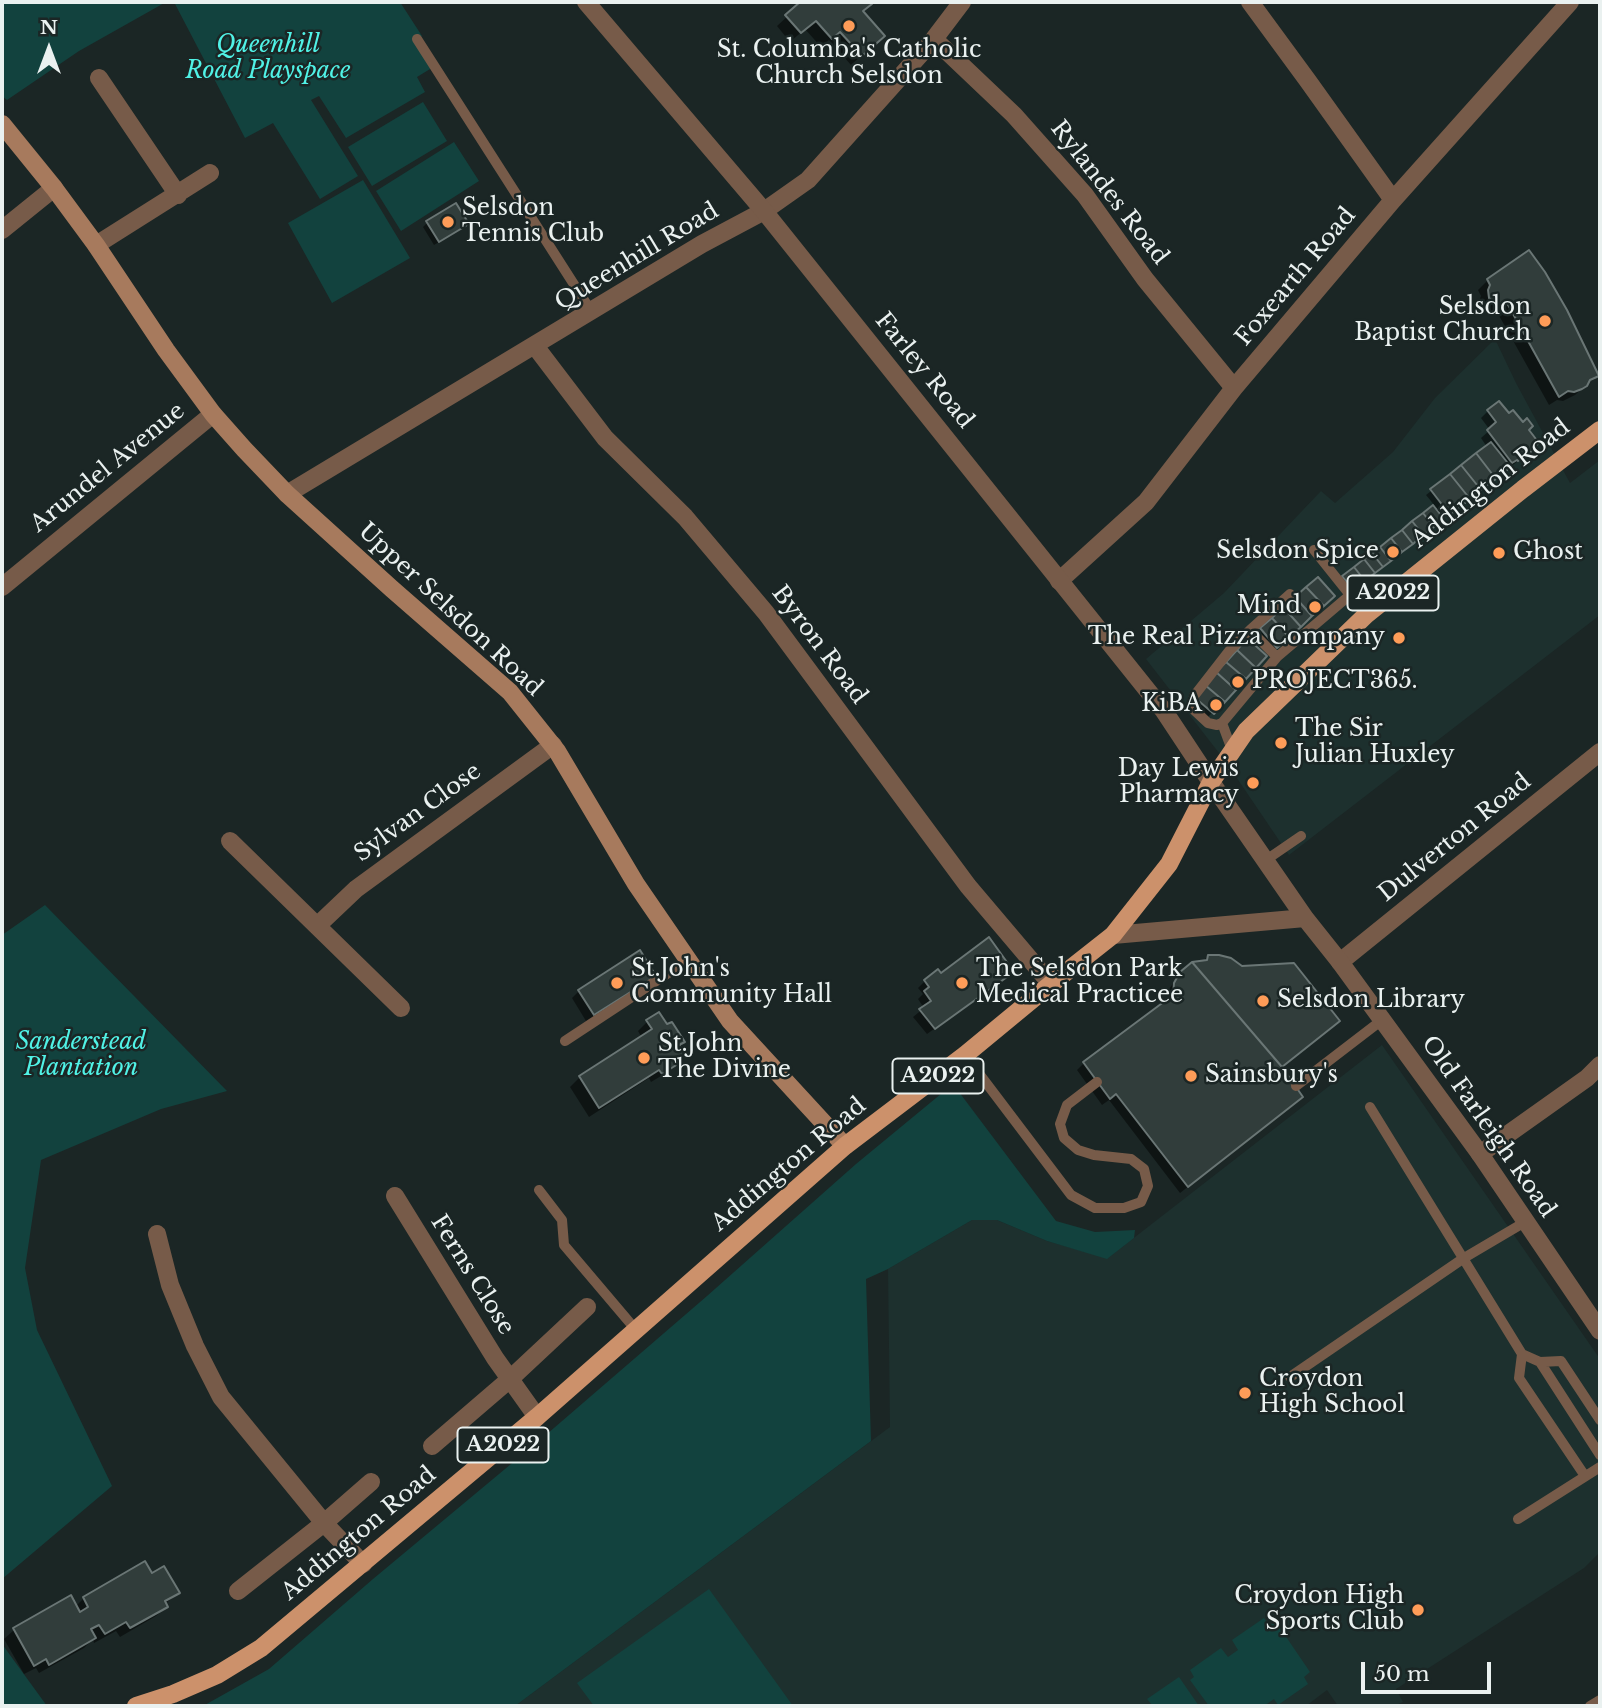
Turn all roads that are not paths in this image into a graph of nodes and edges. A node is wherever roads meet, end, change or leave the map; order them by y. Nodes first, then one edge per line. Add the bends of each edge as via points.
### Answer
1 (586, 2) edge
2 (962, 2) edge
3 (1250, 2) edge
4 (1570, 2) edge
5 (934, 38) junction
6 (418, 39) dead end
7 (99, 78) dead end
8 (2, 124) edge
9 (210, 173) dead end
10 (54, 188) junction
11 (178, 195) junction
12 (1393, 200) junction
13 (764, 211) junction
14 (2, 230) edge
15 (96, 245) junction
16 (591, 311) junction
17 (536, 346) junction
18 (1234, 388) junction
19 (213, 414) junction
20 (1600, 430) edge
21 (287, 494) junction
22 (1314, 550) dead end
23 (1059, 581) junction
24 (2, 587) edge
25 (1290, 594) dead end
26 (1350, 594) junction
27 (1366, 615) junction
28 (1250, 630) junction
29 (1277, 657) junction
30 (1222, 723) junction
31 (553, 745) junction
32 (1232, 750) junction
33 (1600, 751) edge
34 (1211, 782) junction
35 (1301, 836) dead end
36 (230, 841) dead end
37 (1266, 860) junction
38 (1306, 918) junction
39 (317, 926) junction
40 (1113, 935) junction
41 (688, 960) junction
42 (1340, 962) junction
43 (1051, 984) junction
44 (401, 1008) dead end
45 (1382, 1020) junction
46 (565, 1041) dead end
47 (965, 1055) junction
48 (1600, 1065) edge
49 (1097, 1082) dead end
50 (1296, 1086) dead end
51 (1370, 1107) dead end
52 (845, 1146) junction
53 (1480, 1154) junction
54 (539, 1190) dead end
55 (395, 1196) dead end
56 (1525, 1222) junction
57 (157, 1234) dead end
58 (1464, 1258) junction
59 (587, 1307) dead end
60 (636, 1330) junction
61 (1600, 1331) edge
62 (1522, 1354) junction
63 (1540, 1362) junction
64 (1290, 1377) dead end
65 (510, 1379) junction
66 (537, 1417) junction
67 (1600, 1420) edge
68 (432, 1446) dead end
69 (1600, 1455) edge
70 (1600, 1467) edge
71 (1585, 1476) junction
72 (370, 1482) dead end
73 (1518, 1519) dead end
74 (324, 1523) junction
75 (363, 1564) junction
76 (238, 1591) dead end
77 (1600, 1700) edge
78 (136, 1706) edge
79 (1590, 1706) edge

1 - 13 street, Farley Road
2 - 5 street, Queenhill Road
3 - 12 street
4 - 12 street, Foxearth Road
5 - 13 street, Queenhill Road via 808,180
5 - 18 street, Rylandes Road via 1014,115 1085,195 1145,279
6 - 16 lane
7 - 11 street
8 - 10 main road, Upper Selsdon Road
9 - 11 street
10 - 14 street
10 - 15 main road, Upper Selsdon Road
11 - 15 street
12 - 18 street, Foxearth Road
13 - 16 street, Queenhill Road
13 - 23 street, Farley Road
15 - 19 main road, Upper Selsdon Road
16 - 17 street, Queenhill Road
17 - 21 street, Queenhill Road
17 - 43 street, Byron Road via 605,438 685,517 766,613 968,886
18 - 23 street, Foxearth Road via 1146,502
19 - 21 main road, Upper Selsdon Road
19 - 24 street, Arundel Avenue
20 - 27 main road, Addington Road / A2022
21 - 31 main road, Upper Selsdon Road via 510,692
22 - 26 lane
23 - 34 street, Farley Road via 1164,711
25 - 28 lane
26 - 27 lane
26 - 29 lane
27 - 32 main road, Addington Road / A2022
28 - 29 lane
28 - 30 lane via 1192,699 1193,709 1204,720
29 - 30 lane
30 - 32 lane
31 - 39 street, Sylvan Close via 365,882
31 - 41 main road, Upper Selsdon Road via 636,884
32 - 34 main road, Addington Road / A2022
33 - 42 street, Dulverton Road
34 - 37 street, Old Farleigh Road
34 - 40 main road, Addington Road / A2022 via 1169,864
35 - 37 lane
36 - 39 street
37 - 38 street, Old Farleigh Road
38 - 40 street
38 - 42 street, Old Farleigh Road
39 - 44 street
40 - 43 main road, Addington Road / A2022
41 - 46 lane
41 - 52 main road, Upper Selsdon Road via 730,1021
42 - 45 street, Old Farleigh Road
43 - 47 main road, Addington Road / A2022
45 - 50 lane
45 - 53 street, Old Farleigh Road
47 - 49 lane via 1071,1195 1096,1208 1124,1208 1141,1202 1148,1186 1144,1169 1131,1159 1078,1150 1064,1138 1060,1124 1067,1105
47 - 52 main road, Addington Road / A2022
48 - 53 street
51 - 58 lane
52 - 60 main road, Addington Road / A2022
53 - 56 street, Old Farleigh Road
54 - 60 lane via 562,1220 564,1245
55 - 65 street, Ferns Close
56 - 58 lane
56 - 61 street, Old Farleigh Road
57 - 74 street via 170,1285 221,1397
58 - 62 lane
58 - 64 lane
59 - 65 street, Ferns Close
60 - 66 main road, Addington Road / A2022
62 - 63 lane
62 - 71 lane via 1519,1378
63 - 67 lane via 1561,1361
63 - 69 lane
65 - 66 street, Ferns Close
65 - 68 street, Ferns Close
66 - 75 main road, Addington Road / A2022
70 - 71 lane
71 - 73 lane
72 - 74 street
74 - 75 street
74 - 76 street
75 - 78 main road, Addington Road / A2022 via 261,1648 217,1675
77 - 79 lane

